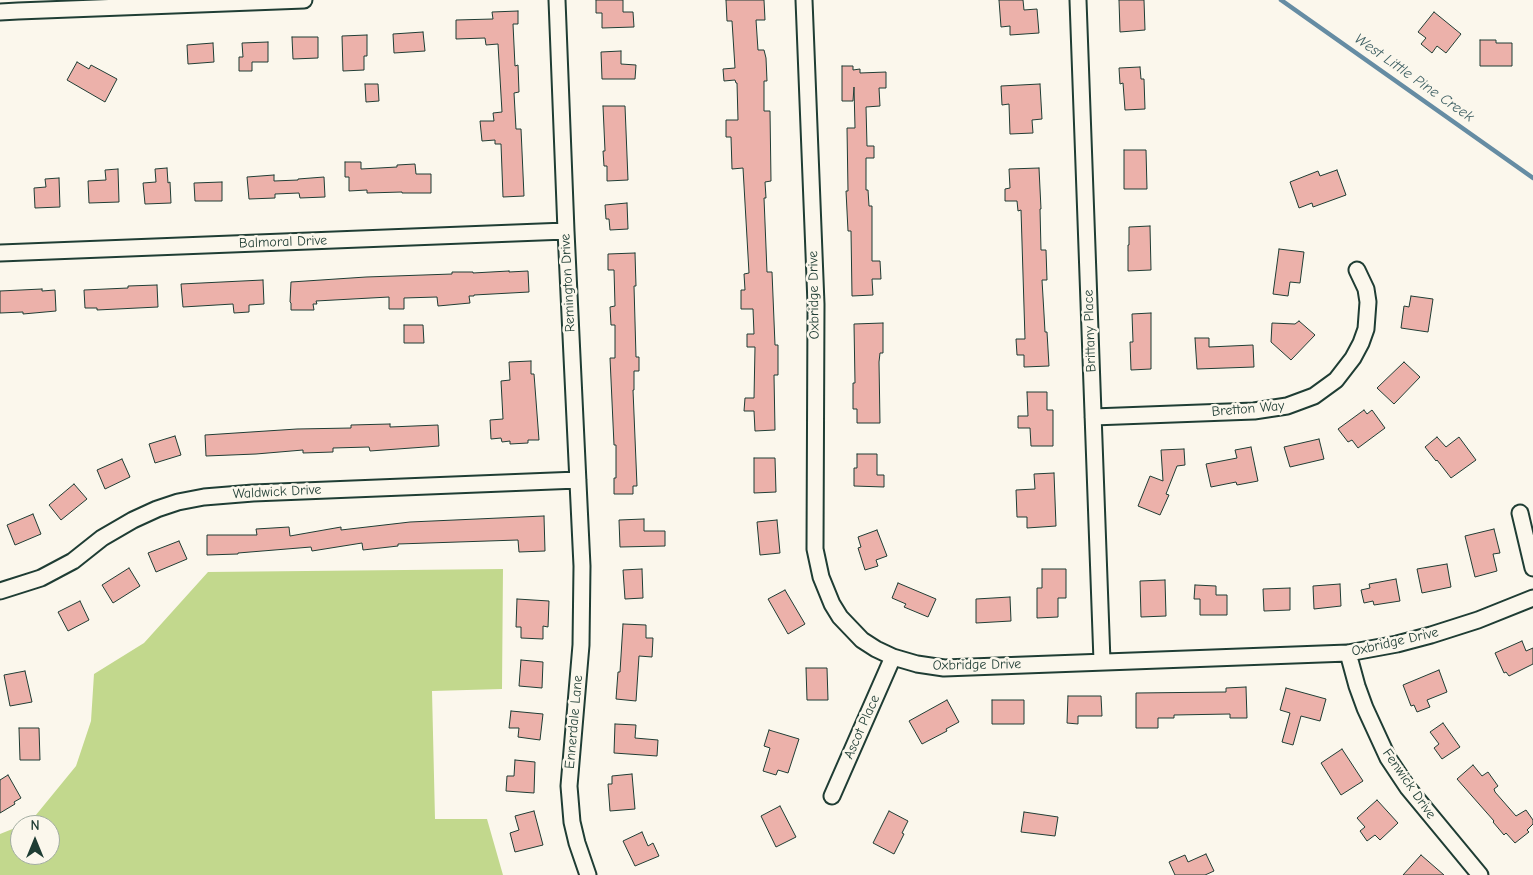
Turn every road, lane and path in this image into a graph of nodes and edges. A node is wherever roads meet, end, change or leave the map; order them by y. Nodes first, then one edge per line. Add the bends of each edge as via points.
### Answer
1 (304, 0) edge
2 (557, 0) edge
3 (804, 0) edge
4 (1078, 0) edge
5 (0, 12) edge
6 (566, 231) junction
7 (0, 253) edge
8 (1357, 270) dead end
9 (1093, 417) junction
10 (578, 480) junction
11 (1520, 513) dead end
12 (582, 566) joint
13 (1533, 568) edge
14 (0, 591) edge
15 (1533, 598) edge
16 (1348, 653) junction
17 (893, 657) junction
18 (1102, 661) junction
19 (832, 796) dead end
20 (588, 875) edge
21 (1480, 875) edge

1 - 5 street
2 - 6 street, Remington Drive
3 - 17 street, Oxbridge Drive via 816,304 816,549 820,577 840,617 862,640
4 - 9 street, Brittany Place
6 - 7 street, Balmoral Drive
6 - 10 street, Remington Drive
8 - 9 street, Bretton Way via 1368,302 1366,329 1353,358 1336,380 1314,396 1287,406 1254,411
9 - 18 street, Brittany Place
10 - 12 street, Remington Drive
10 - 14 street, Waldwick Drive via 204,497 178,502 133,520 102,538 73,561 41,578
11 - 13 street
12 - 20 street, Ennerdale Lane via 581,645 569,786 572,822
15 - 16 street, Oxbridge Drive via 1430,635
16 - 18 street, Oxbridge Drive
16 - 21 street, Fenwick Drive via 1359,693 1388,758 1408,788
17 - 18 street, Oxbridge Drive via 944,668
17 - 19 street, Ascot Place

